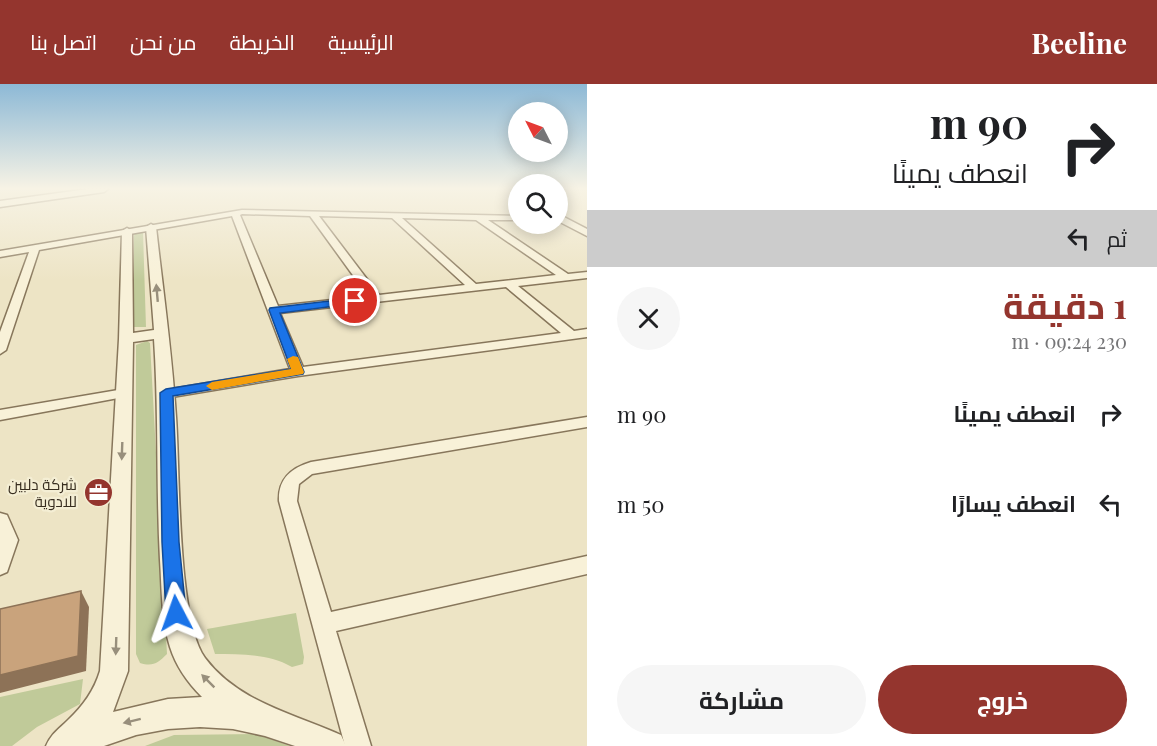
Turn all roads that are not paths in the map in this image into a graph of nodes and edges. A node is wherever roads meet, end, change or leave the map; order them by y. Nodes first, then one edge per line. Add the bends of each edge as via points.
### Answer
1 (194, 220) edge
2 (238, 220) edge
3 (317, 220) edge
4 (399, 220) edge
5 (482, 220) edge
6 (568, 222) edge
7 (151, 227) junction
8 (127, 231) junction
9 (587, 233) edge
10 (35, 248) junction
11 (0, 254) edge
12 (587, 275) edge
13 (565, 278) junction
14 (509, 284) junction
15 (474, 288) junction
16 (376, 299) junction
17 (274, 310) junction
18 (587, 333) edge
19 (160, 334) junction
20 (572, 336) junction
21 (126, 339) junction
22 (1, 344) edge
23 (298, 372) junction
24 (124, 393) junction
25 (166, 393) junction
26 (0, 415) edge
27 (587, 422) edge
28 (0, 520) edge
29 (587, 565) edge
30 (0, 566) edge
31 (323, 624) junction
32 (255, 716) junction
33 (62, 746) edge
34 (69, 746) edge
35 (330, 746) edge
36 (358, 746) edge

1 - 7 street
2 - 17 street
3 - 16 street
4 - 15 street
5 - 13 street
6 - 9 street
7 - 8 street
19 -> 7 street
8 - 10 street
8 - 21 street
10 - 11 street
10 - 22 street
12 - 13 street
13 - 14 street
14 - 15 street
14 - 20 street
15 - 16 street
16 - 17 street
17 - 23 street
18 - 20 street
19 - 21 street
19 - 25 street
20 - 23 street
21 - 24 street
23 - 25 street
24 - 26 street
24 -> 33 street via 114,671 99,708
32 -> 25 street via 233,703 203,676 188,656 180,632 170,542
27 - 31 street via 311,468 296,475 289,485 288,501
28 - 30 street via 8,540
29 - 31 street
31 - 36 street
32 -> 34 street via 222,711 154,715 119,724
32 - 35 street

